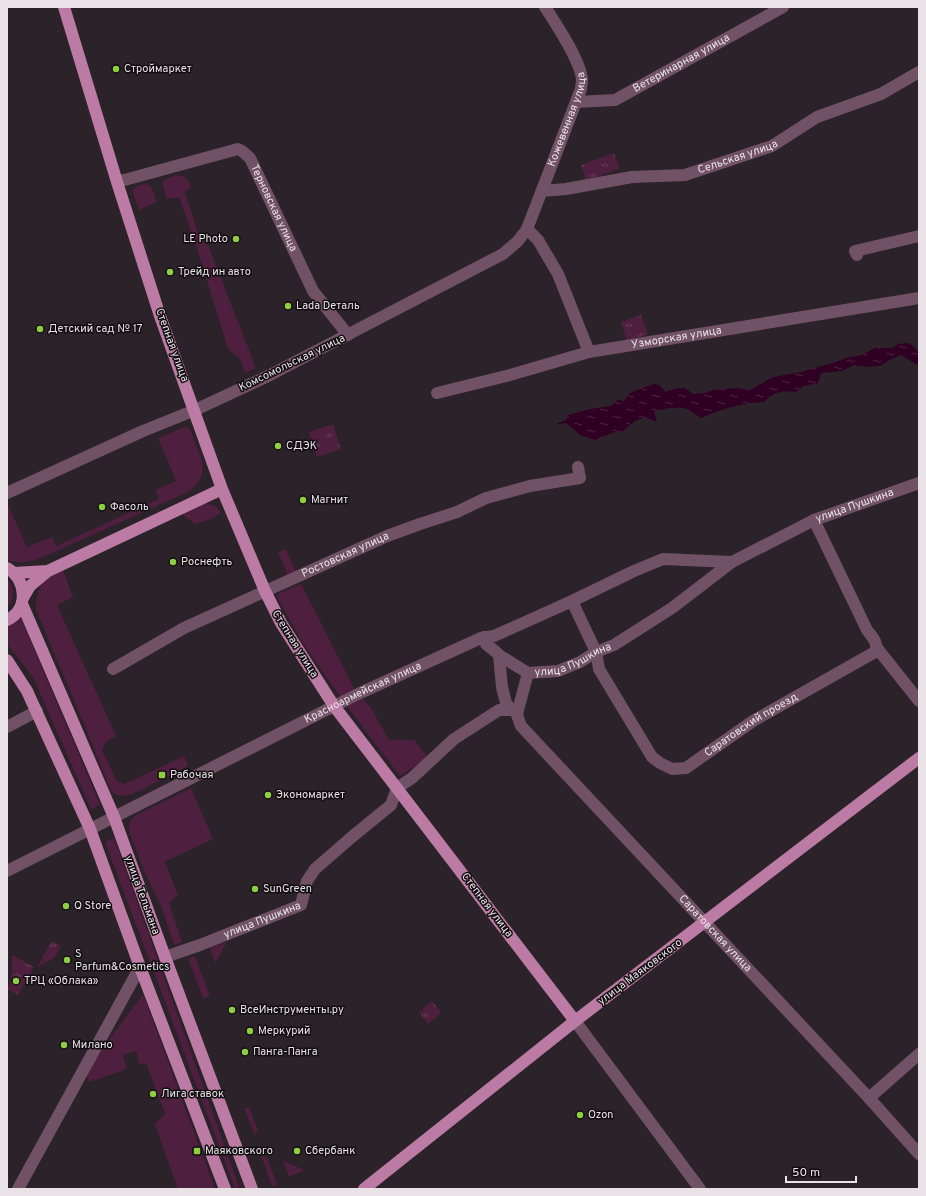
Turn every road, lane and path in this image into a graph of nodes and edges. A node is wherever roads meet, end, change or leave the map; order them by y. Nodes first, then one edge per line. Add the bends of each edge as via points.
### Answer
1 (64, 7) edge
2 (545, 7) edge
3 (783, 7) edge
4 (919, 72) edge
5 (576, 102) junction
6 (117, 182) junction
7 (542, 191) junction
8 (527, 229) junction
9 (919, 236) edge
10 (857, 255) dead end
11 (919, 298) edge
12 (348, 335) junction
13 (589, 352) junction
14 (437, 393) dead end
15 (195, 410) junction
16 (578, 467) dead end
17 (919, 483) edge
18 (222, 489) junction
19 (7, 493) edge
20 (814, 520) junction
21 (732, 562) junction
22 (11, 571) edge
23 (48, 571) junction
24 (265, 592) junction
25 (22, 601) junction
26 (572, 601) junction
27 (7, 620) edge
28 (484, 637) junction
29 (877, 648) junction
30 (596, 652) junction
31 (499, 655) junction
32 (7, 660) edge
33 (113, 669) dead end
34 (528, 673) junction
35 (919, 701) edge
36 (334, 706) junction
37 (515, 710) junction
38 (37, 711) junction
39 (7, 727) edge
40 (919, 758) edge
41 (397, 788) junction
42 (114, 817) junction
43 (90, 829) junction
44 (7, 871) edge
45 (704, 922) junction
46 (165, 957) junction
47 (140, 967) junction
48 (576, 1021) junction
49 (919, 1054) edge
50 (869, 1098) junction
51 (919, 1154) edge
52 (18, 1189) edge
53 (225, 1189) edge
54 (252, 1189) edge
55 (364, 1189) edge
56 (700, 1189) edge

1 - 6 main road, Степная улица
2 - 5 street, Кожевенная улица via 571,49 580,70 581,89
3 - 5 street, Ветеринарная улица via 615,100
4 - 7 street, Сельская улица via 881,94 817,117 772,146 685,175 632,177
5 - 7 street, Кожевенная улица
6 - 12 street, Терновская улица via 238,149 242,151 250,158 313,291
6 - 15 main road, Степная улица via 160,316
7 - 8 street, Комсомольская улица
8 - 12 street, Комсомольская улица via 503,254
8 - 13 street via 538,240 558,274
9 - 10 street via 855,250
11 - 13 street, Узморская улица
12 - 15 street, Комсомольская улица
13 - 14 street, Узморская улица
15 - 18 main road, Степная улица
15 - 19 street, Комсомольская улица
16 - 24 street, Ростовская улица via 580,478 530,486 486,498 457,512 387,536
17 - 20 street, улица Пушкина
18 - 23 main road
18 - 24 main road, Степная улица
20 - 21 street, улица Пушкина
20 - 29 street via 867,630 877,643
21 - 26 street, Красноармейская улица via 663,559
21 - 30 street, улица Пушкина via 672,608 614,645
22 - 23 main road
22 - 25 main road, улица Тельмана via 21,583
23 - 25 main road via 30,586
24 - 33 street, Ростовская улица via 184,628
24 - 36 main road, Степная улица via 281,623
25 - 27 main road via 16,614
25 - 42 main road, улица Тельмана
26 - 28 street, Красноармейская улица via 494,636
26 - 30 street, Саратовский проезд
28 - 31 street via 486,644
28 - 36 street, Красноармейская улица
29 - 30 street, Саратовский проезд via 870,655 752,721 686,768 672,769 652,757 599,669
29 - 35 street
30 - 34 street, улица Пушкина via 558,671
31 - 34 street
31 - 37 street, Саратовская улица via 506,703
32 - 38 main road
34 - 37 street, улица Пушкина
36 - 41 main road, Степная улица
36 - 42 street, Красноармейская улица
37 - 41 street via 499,710 454,739 412,778
37 - 45 street, Саратовская улица via 521,726
38 - 39 street
38 - 43 main road
40 - 45 main road, улица Маяковского
41 - 46 street, улица Пушкина via 391,805 315,869 307,881 300,905
41 - 48 main road, Степная улица
42 - 43 street, Красноармейская улица
42 - 46 main road, улица Тельмана
43 - 44 street, Красноармейская улица
43 - 47 main road
45 - 48 main road, улица Маяковского
45 - 50 street, Саратовская улица
46 - 54 main road, улица Тельмана
47 - 52 street
47 - 53 main road
48 - 55 main road, улица Маяковского
48 - 56 street, Степная улица
49 - 50 street
50 - 51 street, Саратовская улица

